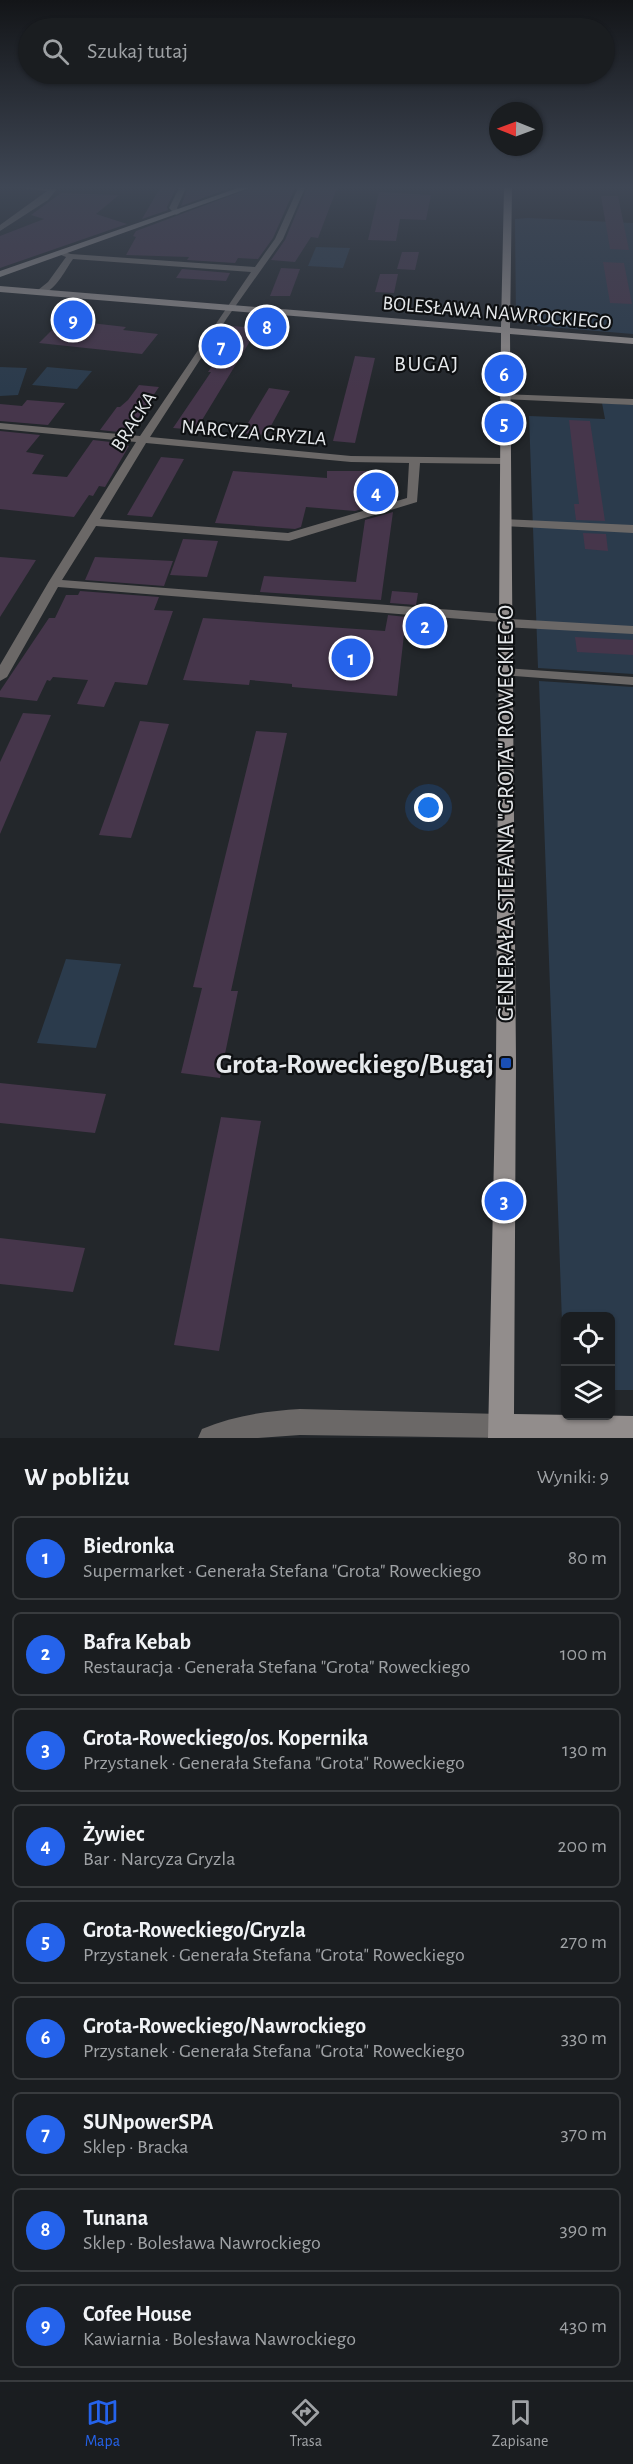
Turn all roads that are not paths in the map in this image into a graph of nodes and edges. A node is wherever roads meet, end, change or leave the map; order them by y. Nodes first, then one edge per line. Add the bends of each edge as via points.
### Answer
1 (54, 255) edge
2 (68, 255) edge
3 (267, 255) edge
4 (507, 255) edge
5 (71, 256) junction
6 (256, 270) junction
7 (0, 274) edge
8 (0, 289) edge
9 (41, 292) junction
10 (230, 308) junction
11 (505, 330) junction
12 (633, 341) edge
13 (504, 397) junction
14 (633, 402) edge
15 (0, 426) edge
16 (143, 440) junction
17 (415, 460) junction
18 (505, 461) junction
19 (92, 522) junction
20 (505, 523) junction
21 (633, 530) edge
22 (54, 583) junction
23 (505, 620) junction
24 (633, 630) edge
25 (505, 672) junction
26 (0, 677) edge
27 (633, 681) edge
28 (633, 1429) edge
29 (501, 1433) edge
30 (211, 1438) edge

1 - 7 street
2 - 5 street
3 - 6 street, BRACKA
4 - 11 street, GENERAŁA STEFANA "GROTA" ROWECKIEGO
5 - 6 street
5 - 9 street
6 - 10 street, BRACKA
8 - 9 street, BOLESŁAWA NAWROCKIEGO
9 - 10 street, BOLESŁAWA NAWROCKIEGO
10 - 11 street, BOLESŁAWA NAWROCKIEGO
10 - 16 street, BRACKA
11 - 12 street, BOLESŁAWA NAWROCKIEGO
11 - 13 street, GENERAŁA STEFANA "GROTA" ROWECKIEGO
13 - 14 street
13 - 18 street, GENERAŁA STEFANA "GROTA" ROWECKIEGO
15 - 16 street, NARCYZA GRYZLA
16 - 17 street, NARCYZA GRYZLA via 351,459
16 - 19 street, BRACKA
17 - 18 street, NARCYZA GRYZLA
17 - 19 street via 413,500 289,537
18 - 20 street, GENERAŁA STEFANA "GROTA" ROWECKIEGO
19 - 22 street, BRACKA
20 - 21 street
20 - 23 street, GENERAŁA STEFANA "GROTA" ROWECKIEGO
22 - 23 street
22 - 26 street, BRACKA
23 - 24 street
23 - 25 street, GENERAŁA STEFANA "GROTA" ROWECKIEGO
25 - 27 street
25 - 29 street, GENERAŁA STEFANA "GROTA" ROWECKIEGO via 506,1064
28 - 29 street
29 - 30 street via 300,1422 263,1424

